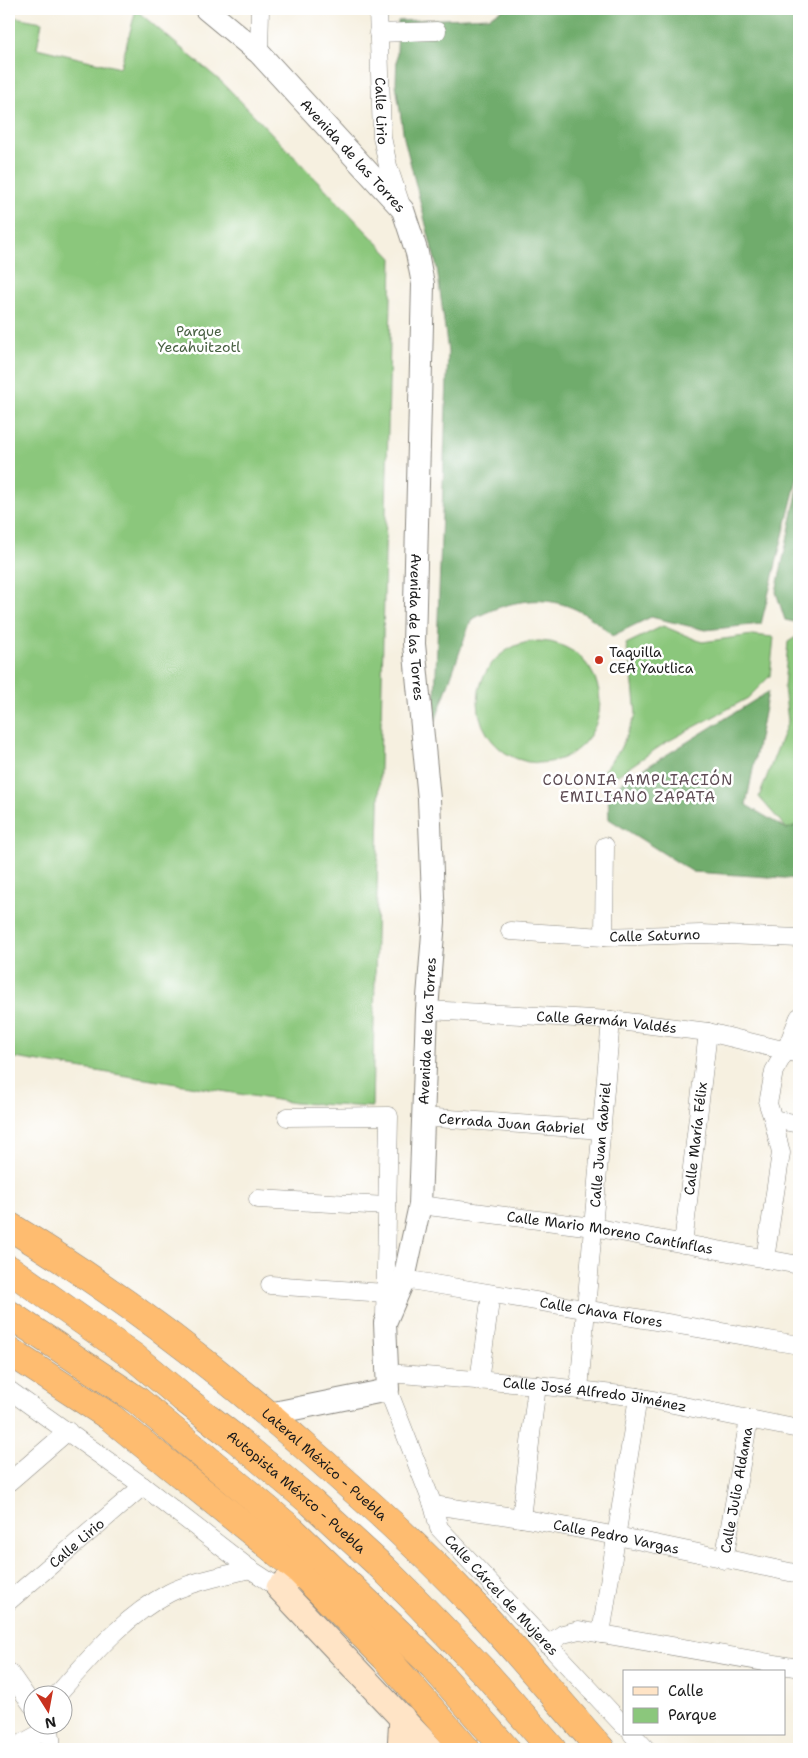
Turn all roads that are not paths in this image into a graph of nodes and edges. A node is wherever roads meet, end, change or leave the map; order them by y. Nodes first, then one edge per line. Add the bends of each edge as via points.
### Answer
1 (206, 9) edge
2 (260, 9) edge
3 (378, 9) edge
4 (437, 31) dead end
5 (378, 33) junction
6 (259, 53) junction
7 (403, 210) junction
8 (605, 846) dead end
9 (510, 931) dead end
10 (604, 937) junction
11 (799, 938) edge
12 (426, 1010) junction
13 (799, 1017) edge
14 (611, 1020) junction
15 (708, 1032) junction
16 (792, 1053) edge
17 (287, 1117) dead end
18 (422, 1117) junction
19 (773, 1118) junction
20 (799, 1124) edge
21 (602, 1130) junction
22 (258, 1199) dead end
23 (420, 1205) junction
24 (387, 1206) junction
25 (9, 1226) edge
26 (593, 1227) junction
27 (683, 1244) junction
28 (766, 1259) junction
29 (799, 1265) edge
30 (9, 1269) edge
31 (404, 1279) junction
32 (270, 1285) dead end
33 (385, 1292) junction
34 (491, 1294) junction
35 (586, 1310) junction
36 (9, 1314) edge
37 (385, 1323) junction
38 (799, 1345) edge
39 (9, 1351) edge
40 (388, 1381) junction
41 (479, 1381) junction
42 (537, 1386) junction
43 (9, 1390) edge
44 (579, 1390) junction
45 (638, 1397) junction
46 (749, 1419) junction
47 (277, 1421) junction
48 (799, 1429) edge
49 (68, 1431) junction
50 (9, 1482) edge
51 (143, 1486) junction
52 (433, 1505) junction
53 (521, 1518) junction
54 (617, 1536) junction
55 (724, 1560) junction
56 (250, 1568) junction
57 (799, 1574) edge
58 (289, 1579) junction
59 (9, 1601) edge
60 (601, 1634) junction
61 (547, 1645) junction
62 (799, 1668) edge
63 (9, 1672) edge
64 (65, 1686) edge
65 (22, 1691) edge
66 (402, 1717) junction
67 (623, 1725) edge
68 (34, 1736) edge
69 (50, 1736) edge
70 (634, 1736) edge
71 (12, 1749) edge
72 (52, 1749) edge
73 (400, 1749) edge
74 (430, 1749) edge
75 (466, 1749) edge
76 (506, 1749) edge
77 (552, 1749) edge
78 (601, 1749) edge
79 (646, 1749) edge

1 - 6 street, Avenida de las Torres
2 - 6 street
3 - 5 street, Calle Lirio
4 - 5 street
5 - 7 street, Calle Lirio via 382,137
6 - 7 street, Avenida de las Torres
7 - 12 street, Avenida de las Torres via 423,284 414,644 429,799 434,921
8 - 10 street
9 - 10 street, Calle Saturno
10 - 11 street, Calle Saturno via 700,934
12 - 14 street, Calle Germán Valdés
12 - 18 street, Avenida de las Torres
13 - 16 street
14 - 15 street, Calle Germán Valdés
14 - 21 street, Calle Juan Gabriel
15 - 16 street, Calle Germán Valdés
15 - 27 street, Calle María Félix
16 - 19 street via 774,1071 768,1104
17 - 24 street, Avenida de las Torres via 389,1116
18 - 21 street, Cerrada Juan Gabriel
18 - 23 street, Avenida de las Torres
19 - 20 street
19 - 28 street via 781,1153
21 - 26 street, Calle Juan Gabriel
22 - 24 street
23 - 26 street, Calle Mario Moreno Cantínflas
23 - 31 street, Avenida de las Torres
24 - 33 street, Avenida de las Torres
25 - 47 highway, Lateral México - Puebla via 151,1322
26 - 27 street, Calle Mario Moreno Cantínflas
26 - 35 street, Calle Juan Gabriel
27 - 28 street, Calle Mario Moreno Cantínflas
28 - 29 street, Calle Mario Moreno Cantínflas
30 - 77 highway, Autopista México - Puebla via 134,1357 312,1503 411,1596
31 - 34 street, Calle Chava Flores
31 - 37 street, Avenida de las Torres
32 - 33 street
33 - 37 street, Avenida de las Torres
34 - 35 street, Calle Chava Flores
34 - 41 street
35 - 38 street, Calle Chava Flores
35 - 44 street, Calle Juan Gabriel
36 - 76 highway via 137,1400 292,1530 433,1666
37 - 40 street, Avenida de las Torres
39 - 58 highway via 110,1417
40 - 41 street, Calle José Alfredo Jiménez
40 - 47 street
40 - 52 street, Calle Cárcel de Mujeres
41 - 42 street, Calle José Alfredo Jiménez
42 - 44 street, Calle José Alfredo Jiménez
42 - 53 street
43 - 49 street
44 - 45 street, Calle José Alfredo Jiménez
45 - 46 street, Calle José Alfredo Jiménez
45 - 54 street
46 - 48 street, Calle José Alfredo Jiménez
46 - 55 street, Calle Julio Aldama
47 - 78 highway, Lateral México - Puebla via 362,1495 472,1603
49 - 50 street
49 - 51 street
51 - 56 street
51 - 59 street, Calle Lirio
52 - 53 street, Calle Pedro Vargas
52 - 61 street, Calle Cárcel de Mujeres via 439,1528
53 - 54 street, Calle Pedro Vargas
54 - 55 street, Calle Pedro Vargas
54 - 60 street
55 - 57 street, Calle Pedro Vargas
56 - 58 street
56 - 64 street via 169,1592 122,1624
58 - 66 main road
58 - 75 highway via 385,1657
60 - 61 street via 579,1630 563,1634
60 - 62 street
61 - 67 street, Calle Cárcel de Mujeres
63 - 65 street
66 - 73 main road
66 - 74 main road
68 - 71 street
69 - 72 street
70 - 79 street

